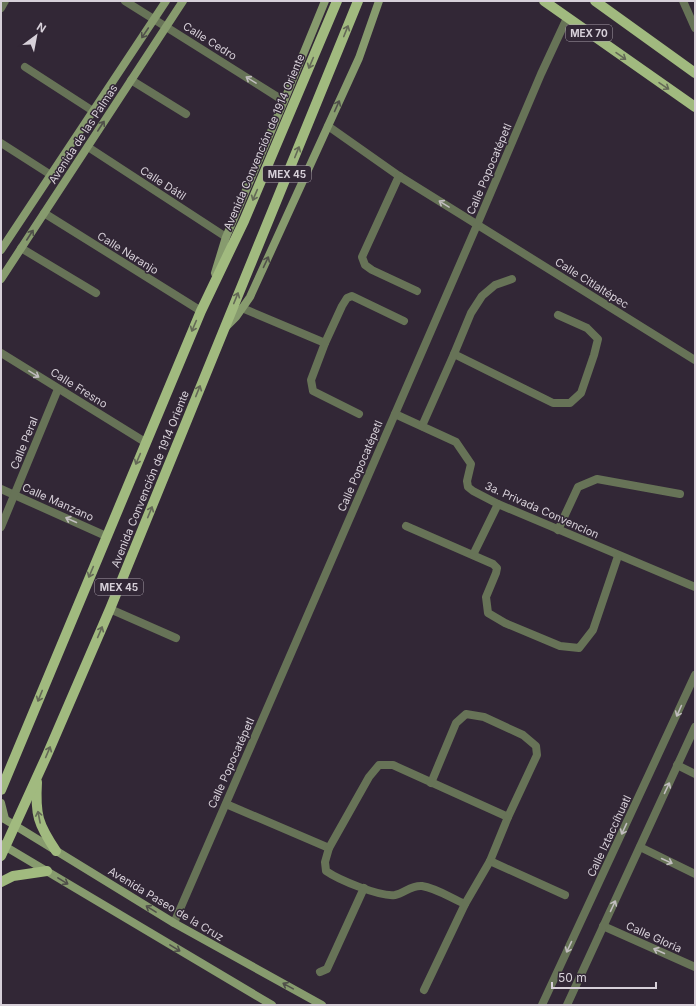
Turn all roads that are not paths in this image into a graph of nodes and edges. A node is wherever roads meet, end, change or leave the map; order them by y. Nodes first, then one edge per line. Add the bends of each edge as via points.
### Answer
1 (5, 1) edge
2 (125, 1) edge
3 (166, 1) edge
4 (183, 1) edge
5 (325, 1) edge
6 (338, 1) edge
7 (358, 1) edge
8 (378, 1) edge
9 (544, 1) edge
10 (595, 1) edge
11 (683, 1) edge
12 (1, 8) edge
13 (567, 18) junction
14 (154, 19) junction
15 (166, 27) junction
16 (695, 28) edge
17 (25, 67) dead end
18 (695, 72) edge
19 (131, 80) junction
20 (284, 101) junction
21 (695, 107) edge
22 (93, 111) junction
23 (186, 114) dead end
24 (328, 126) junction
25 (1, 143) edge
26 (88, 147) junction
27 (51, 174) junction
28 (400, 176) junction
29 (44, 213) junction
30 (477, 225) junction
31 (226, 237) junction
32 (21, 248) junction
33 (1, 250) edge
34 (1, 279) edge
35 (512, 279) dead end
36 (417, 290) dead end
37 (210, 291) junction
38 (96, 293) dead end
39 (242, 308) junction
40 (201, 311) junction
41 (558, 315) dead end
42 (404, 321) dead end
43 (223, 330) junction
44 (324, 343) junction
45 (1, 353) edge
46 (454, 354) junction
47 (695, 360) edge
48 (58, 388) junction
49 (359, 414) dead end
50 (395, 414) junction
51 (422, 426) junction
52 (145, 442) junction
53 (1, 489) edge
54 (680, 494) dead end
55 (14, 495) junction
56 (498, 504) junction
57 (406, 526) dead end
58 (1, 527) edge
59 (558, 530) junction
60 (106, 536) junction
61 (473, 555) junction
62 (618, 556) junction
63 (695, 587) edge
64 (110, 609) junction
65 (176, 638) dead end
66 (695, 677) edge
67 (695, 727) edge
68 (677, 765) junction
69 (695, 774) edge
70 (38, 776) junction
71 (431, 783) junction
72 (1, 790) edge
73 (1, 803) edge
74 (226, 804) junction
75 (508, 816) junction
76 (3, 818) edge
77 (15, 825) junction
78 (3, 845) edge
79 (329, 848) junction
80 (640, 848) junction
81 (56, 851) junction
82 (1, 856) edge
83 (490, 862) junction
84 (47, 871) junction
85 (695, 874) edge
86 (1, 882) edge
87 (364, 888) junction
88 (565, 895) dead end
89 (465, 904) junction
90 (174, 923) junction
91 (603, 926) junction
92 (695, 967) edge
93 (320, 972) dead end
94 (424, 990) dead end
95 (272, 1005) edge
96 (322, 1005) edge
97 (542, 1005) edge
98 (567, 1005) edge

1 - 12 street
2 - 14 street, Calle Cedro
3 - 14 main road, Avenida de las Palmas
4 - 15 main road, Avenida de las Palmas
5 - 20 main road, Avenida Convención de 1914 Oriente
6 -> 37 main road, Avenida Convención de 1914 Oriente / MEX 45 via 244,221
43 -> 7 main road, Avenida Convención de 1914 Oriente / MEX 45
24 -> 8 main road, Avenida Convención de 1914 Oriente via 359,58
9 - 13 main road, MEX 70
10 - 18 main road, MEX 70
11 - 16 street
13 -> 21 main road, MEX 70
13 - 30 street, Calle Popocatépetl
14 - 15 street, Calle Cedro
14 -> 22 main road, Avenida de las Palmas
15 - 19 main road, Avenida de las Palmas
20 -> 15 street, Calle Cedro
17 - 22 street
19 - 23 street
26 -> 19 main road, Avenida de las Palmas
20 - 31 main road, Avenida Convención de 1914 Oriente
22 - 27 main road, Avenida de las Palmas
24 - 28 street
39 -> 24 main road, Avenida Convención de 1914 Oriente via 250,297
25 - 27 street
26 - 29 main road, Avenida de las Palmas
26 - 31 street, Calle Dátil
27 - 33 main road, Avenida de las Palmas
30 -> 28 street
28 - 36 street via 362,257 365,265 372,270
32 -> 29 main road, Avenida de las Palmas
29 - 40 street, Calle Naranjo
30 - 47 street, Calle Citlaltépec
30 - 50 street, Calle Popocatépetl
31 - 37 main road, Avenida Convención de 1914 Oriente
32 - 34 main road, Avenida de las Palmas
32 - 38 street
35 - 46 street via 495,285 482,296 471,313
37 - 40 main road, Avenida Convención de 1914 Oriente / MEX 45
39 - 43 main road, Avenida Convención de 1914 Oriente
39 - 44 street
40 -> 52 main road, Avenida Convención de 1914 Oriente / MEX 45
41 - 46 street via 587,328 598,339 581,393 570,403 553,403
42 - 44 street via 352,296 347,298 342,306
64 -> 43 main road, Avenida Convención de 1914 Oriente / MEX 45
44 - 49 street via 311,380 313,391
45 -> 48 street, Calle Fresno
46 - 51 street
48 - 52 street, Calle Fresno
48 - 55 street, Calle Peral
50 - 51 street, 3a. Privada Convencion
50 - 74 street, Calle Popocatépetl
51 - 56 street, 3a. Privada Convencion via 456,442 471,464 468,487
52 -> 60 main road, Avenida Convención de 1914 Oriente / MEX 45
53 - 55 street, Calle Manzano
54 - 59 street via 597,479 578,487
55 - 58 street, Calle Peral
60 -> 55 street, Calle Manzano
56 - 59 street, 3a. Privada Convencion
56 - 61 street
57 - 61 street
59 - 62 street, 3a. Privada Convencion
60 -> 72 main road, Avenida Convención de 1914 Oriente / MEX 45
61 - 62 street via 497,568 486,597 488,613 505,623 560,646 579,648 593,630
62 - 63 street, 3a. Privada Convencion
64 - 65 street
70 -> 64 main road, Avenida Convención de 1914 Oriente / MEX 45
66 -> 97 street, Calle Iztaccíhuatl
67 - 68 street
68 - 69 street
80 -> 68 street
70 - 77 main road, Avenida Convención de 1914 Oriente / MEX 45
81 -> 70 main road via 44,834 40,822 36,797
71 - 75 street
71 - 75 street via 456,723 466,714 484,717 523,735 536,746 537,755
71 - 79 street via 393,765 379,765 369,777
73 - 76 main road
74 - 79 street
74 - 90 street, Calle Popocatépetl
75 - 83 street
76 - 77 main road, Avenida Paseo de la Cruz
77 - 78 main road, Avenida Convención de 1914 Oriente / MEX 45
77 - 81 main road, Avenida Paseo de la Cruz
78 - 82 main road, Avenida Convención de 1914 Oriente / MEX 45
78 - 84 main road
79 - 87 street via 324,862 326,871 334,877
80 -> 85 street
91 -> 80 street
90 -> 81 main road, Avenida Paseo de la Cruz
83 - 88 street
83 - 89 street
84 - 86 main road via 13,876
84 -> 95 main road
87 - 89 street via 383,895 396,895 415,886 423,886
87 - 93 street via 327,969
89 - 94 street
96 -> 90 main road, Avenida Paseo de la Cruz
92 -> 91 street, Calle Gloria
91 - 98 street

